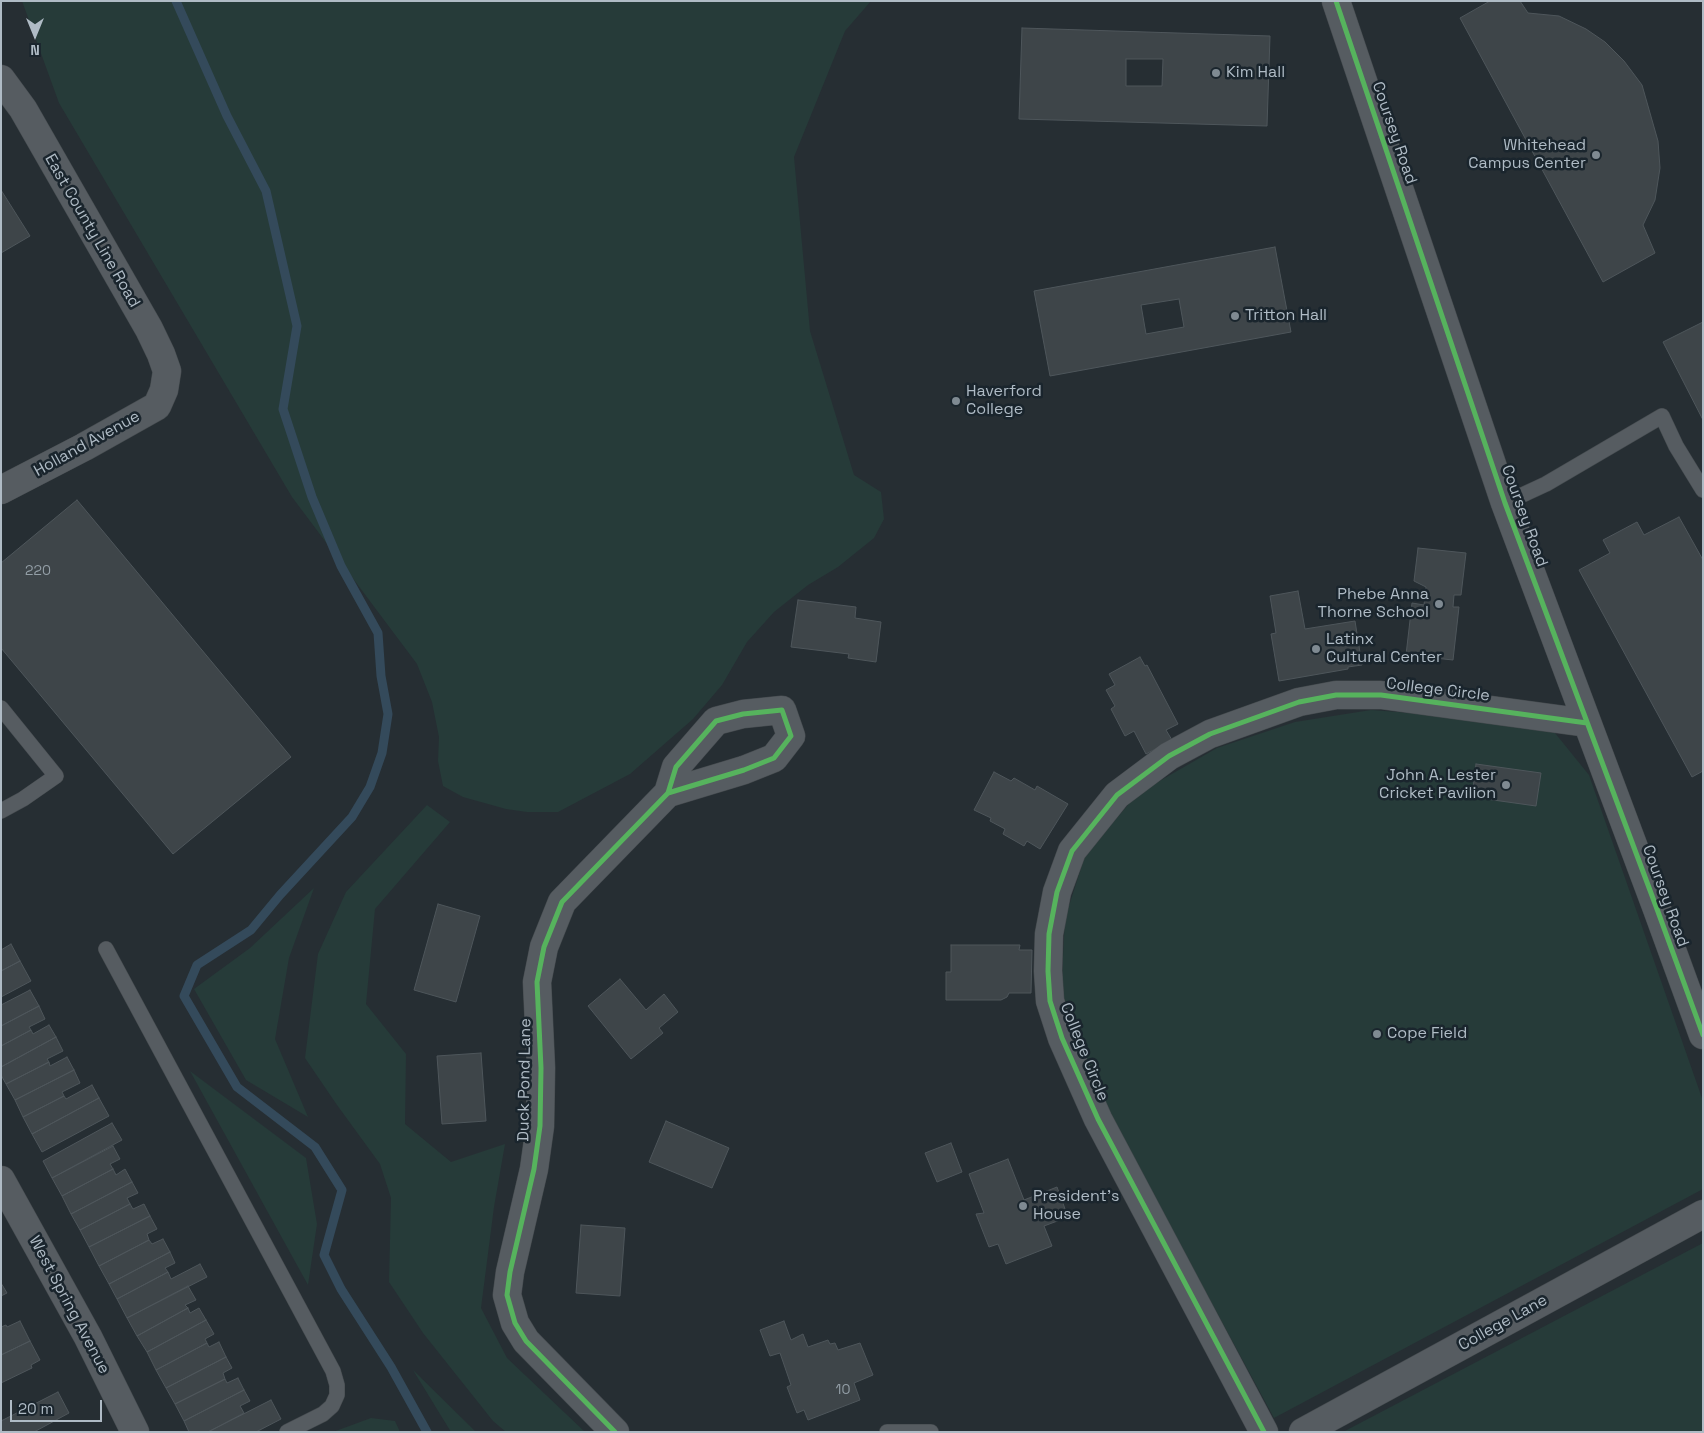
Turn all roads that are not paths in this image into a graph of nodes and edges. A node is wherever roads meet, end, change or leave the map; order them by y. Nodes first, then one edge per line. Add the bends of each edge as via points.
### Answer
1 (1336, 1) edge
2 (1, 79) edge
3 (164, 390) joint
4 (1, 490) edge
5 (1703, 490) edge
6 (1505, 503) junction
7 (1, 708) edge
8 (1587, 723) junction
9 (668, 793) dead end
10 (1, 811) edge
11 (106, 949) dead end
12 (1703, 1035) edge
13 (1, 1180) edge
14 (1703, 1214) edge
15 (135, 1432) edge
16 (287, 1432) edge
17 (615, 1432) edge
18 (887, 1432) edge
19 (931, 1432) edge
20 (1264, 1432) edge
21 (1303, 1432) edge

1 - 6 street, Coursey Road
2 - 3 street, East County Line Road via 22,109 149,329 167,371
3 - 4 street, Holland Avenue via 156,406
5 - 6 lane via 1662,416 1546,484
6 - 8 street, Coursey Road
7 - 10 lane via 56,776
8 - 12 street, Coursey Road
8 - 20 street, College Circle via 1381,695 1336,695 1300,702 1210,734 1169,756 1117,795 1072,851 1057,892 1049,934 1050,1001 1062,1038 1098,1119
9 - 17 street, Duck Pond Lane via 562,902 544,946 537,982 540,1126 534,1170 507,1294 515,1323 526,1341
11 - 16 lane via 333,1371 337,1395 332,1406
13 - 15 street, West Spring Avenue via 88,1336
14 - 21 street, College Lane
18 - 19 lane

